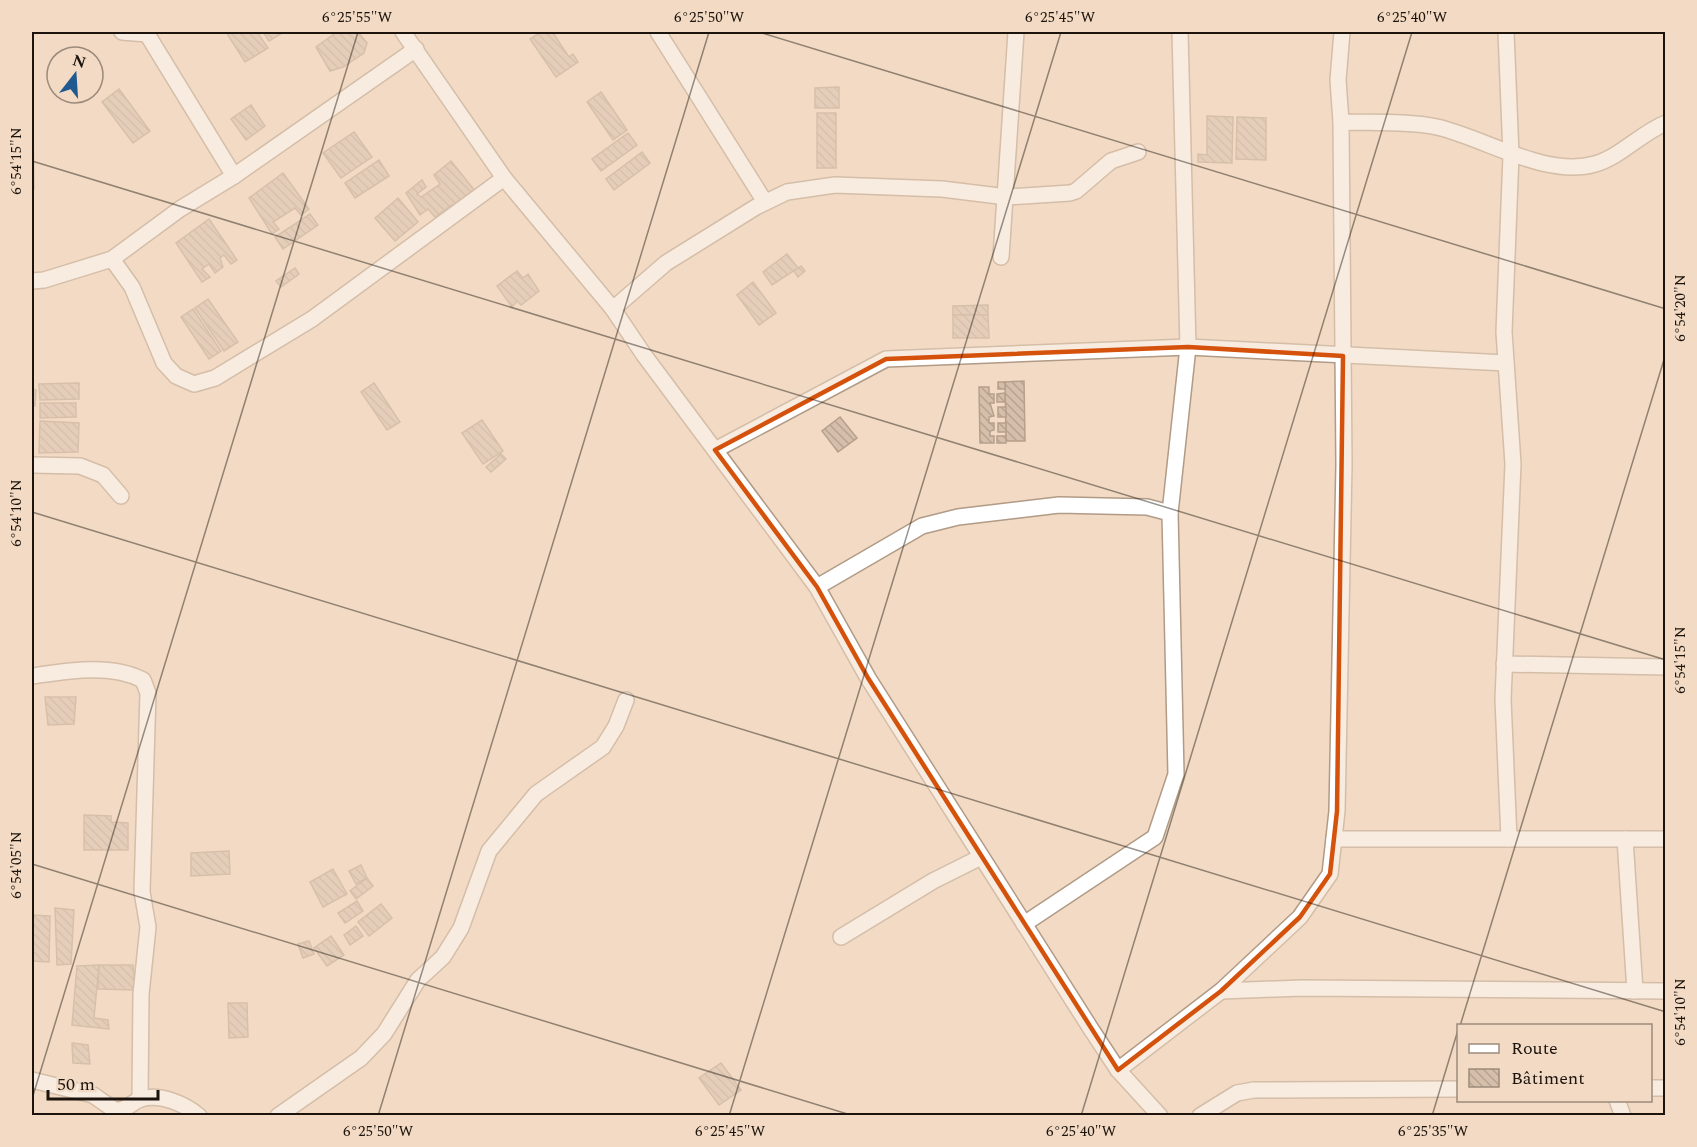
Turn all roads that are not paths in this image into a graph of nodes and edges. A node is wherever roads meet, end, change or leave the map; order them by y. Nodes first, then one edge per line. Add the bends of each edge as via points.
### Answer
1 (122, 32) edge
2 (404, 32) edge
3 (658, 32) edge
4 (1016, 32) edge
5 (1180, 32) edge
6 (1342, 32) edge
7 (1506, 32) edge
8 (148, 33) edge
9 (416, 49) junction
10 (1341, 122) junction
11 (1665, 123) edge
12 (1138, 152) dead end
13 (1511, 155) junction
14 (234, 176) junction
15 (504, 178) junction
16 (1007, 197) junction
17 (765, 202) junction
18 (1002, 257) dead end
19 (112, 259) junction
20 (32, 281) edge
21 (613, 309) junction
22 (1188, 347) junction
23 (1343, 356) junction
24 (1506, 363) junction
25 (715, 450) junction
26 (32, 465) edge
27 (121, 496) dead end
28 (1170, 513) junction
29 (817, 587) junction
30 (1504, 664) junction
31 (1665, 667) edge
32 (32, 676) edge
33 (626, 700) dead end
34 (1334, 839) junction
35 (1509, 839) junction
36 (1625, 839) junction
37 (1665, 839) edge
38 (981, 857) junction
39 (1024, 924) junction
40 (841, 937) dead end
41 (1221, 991) junction
42 (1635, 991) junction
43 (1665, 992) edge
44 (1118, 1070) junction
45 (32, 1080) edge
46 (1457, 1089) edge
47 (140, 1099) junction
48 (1617, 1102) edge
49 (199, 1116) edge
50 (278, 1116) edge
51 (1160, 1116) edge
52 (1200, 1116) edge
53 (1623, 1116) edge

1 - 8 street
2 - 9 street
3 - 17 street
4 - 16 street
5 - 22 street
6 - 10 street via 1338,80
7 - 13 street
8 - 14 street
9 - 14 street
9 - 15 street
10 - 13 street via 1435,127 1484,141
10 - 23 street
11 - 13 street via 1596,164 1557,165
12 - 16 street via 1111,161 1076,191
13 - 24 street
14 - 19 street via 180,209
15 - 19 street via 312,319 215,378 194,384 176,376 164,363 132,286
15 - 21 street
16 - 17 street via 942,189 836,185 787,192
16 - 18 street
17 - 21 street via 666,263
19 - 20 street
21 - 25 street
22 - 23 street
22 - 25 street via 886,359
22 - 28 street
23 - 24 street
23 - 34 street via 1344,465
24 - 30 street via 1513,464
25 - 29 street
26 - 27 street via 80,466 103,475
28 - 29 street via 1147,507 1059,505 958,516 922,526
28 - 39 street via 1176,774 1155,837
29 - 38 street via 868,678
30 - 31 street
30 - 35 street
32 - 47 street via 99,670 132,674 143,680 148,693 142,882 148,927 141,994
33 - 50 street via 603,747 536,794 489,851 461,928 443,957 418,980 384,1034 361,1058 327,1078
34 - 35 street
34 - 41 street via 1330,874 1300,917
35 - 36 street
36 - 37 street
36 - 42 street
38 - 39 street
38 - 40 street via 924,886
39 - 44 street
41 - 42 street
41 - 44 street
42 - 43 street
44 - 51 street
45 - 47 street via 93,1095 116,1111 128,1109
46 - 52 street via 1254,1090 1237,1093
47 - 49 street via 162,1098 189,1107
48 - 53 street

